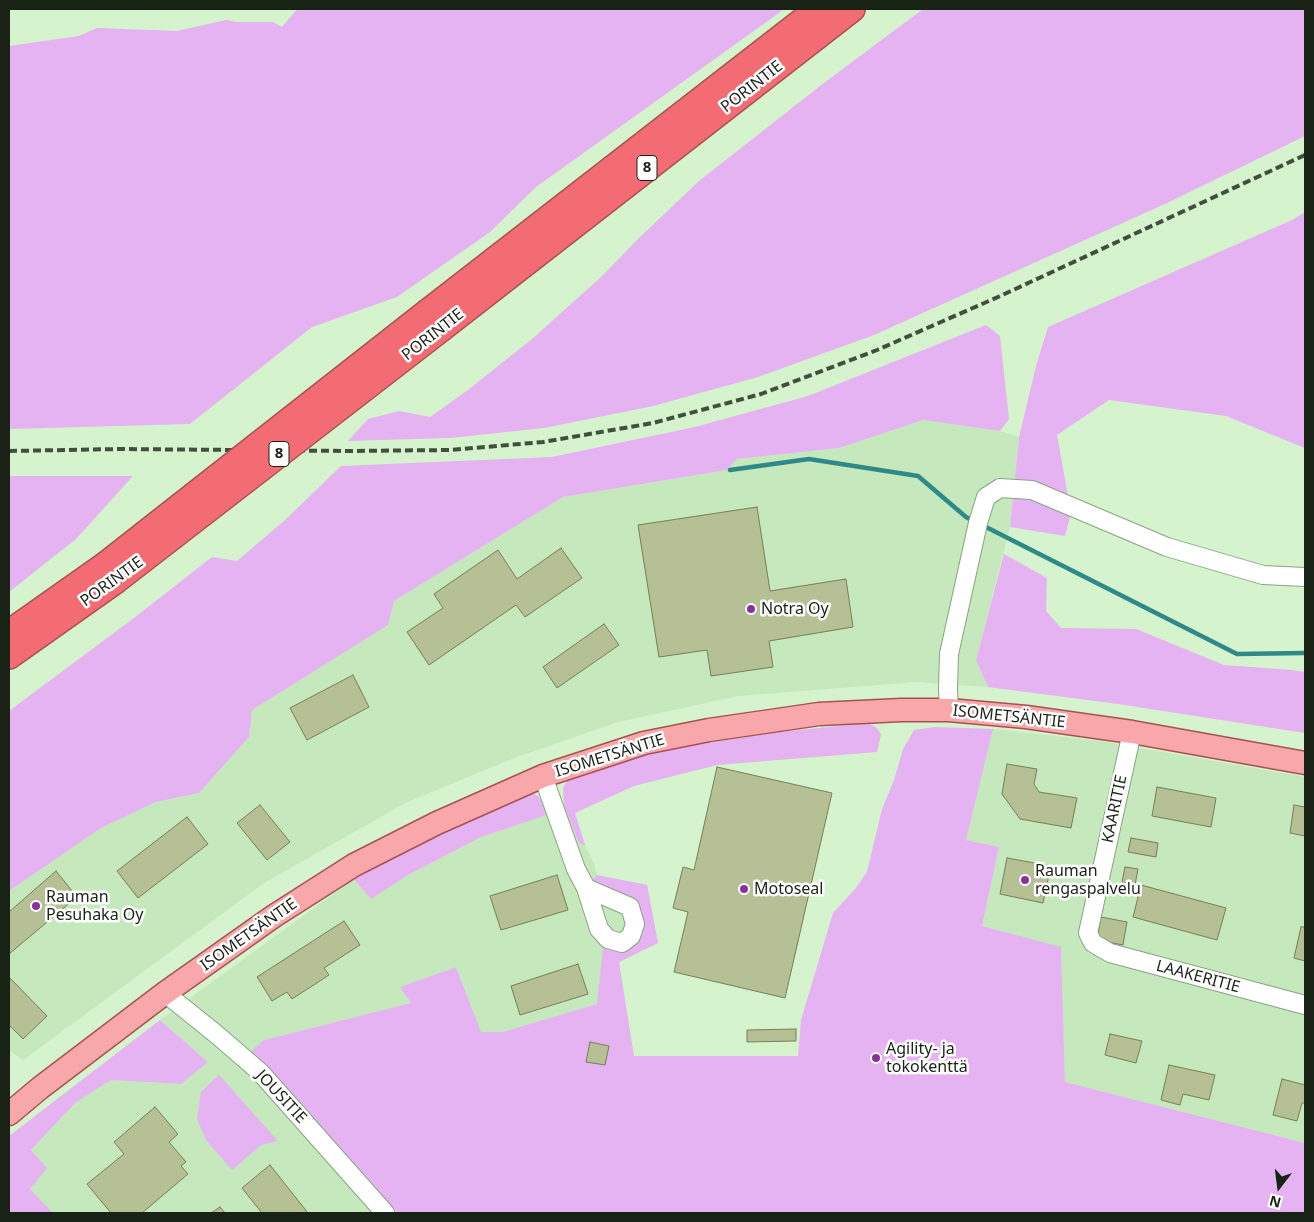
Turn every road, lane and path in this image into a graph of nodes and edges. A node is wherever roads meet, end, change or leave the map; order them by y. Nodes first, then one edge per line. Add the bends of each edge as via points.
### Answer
1 (818, 9) edge
2 (852, 9) edge
3 (436, 320) junction
4 (109, 574) junction
5 (1305, 577) edge
6 (9, 632) edge
7 (9, 656) edge
8 (949, 710) junction
9 (1132, 732) junction
10 (1305, 763) edge
11 (543, 776) junction
12 (586, 888) dead end
13 (1093, 943) joint
14 (165, 993) junction
15 (1305, 1005) edge
16 (9, 1114) edge
17 (385, 1213) edge

1 - 3 highway, PORINTIE / 8
2 - 3 highway, PORINTIE / 8
3 - 4 highway, PORINTIE / 8, bridge
4 - 6 highway, PORINTIE / 8
4 - 7 highway, PORINTIE / 8
5 - 8 street via 1264,575 1167,547 1032,490 1000,488 986,497 978,523 949,654
8 - 9 main road, ISOMETSÄNTIE
8 - 11 main road, ISOMETSÄNTIE via 819,714 718,728 644,743
9 - 10 main road, ISOMETSÄNTIE
9 - 13 street, KAARITIE via 1088,933
11 - 12 street via 576,869
11 - 14 main road, ISOMETSÄNTIE via 354,865 274,916
13 - 15 street, LAAKERITIE via 1110,953
14 - 16 main road, ISOMETSÄNTIE
14 - 17 street, JOUSITIE via 260,1072

